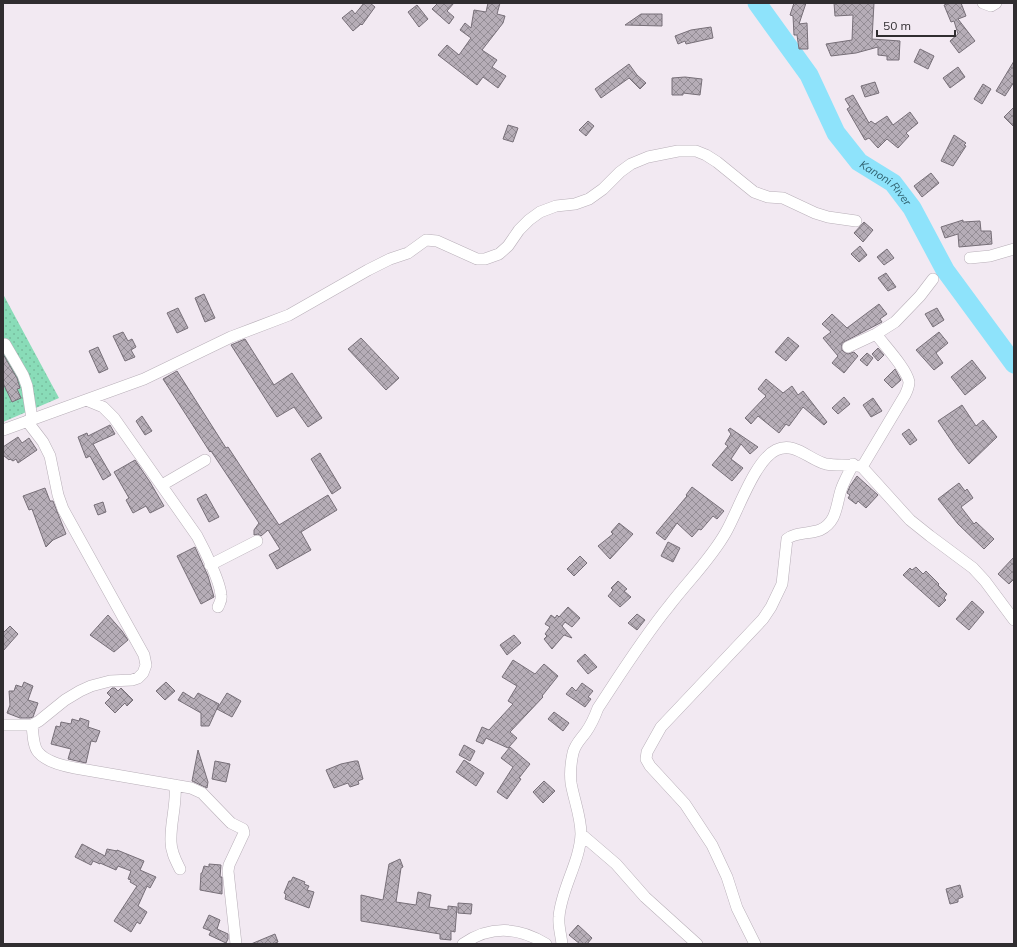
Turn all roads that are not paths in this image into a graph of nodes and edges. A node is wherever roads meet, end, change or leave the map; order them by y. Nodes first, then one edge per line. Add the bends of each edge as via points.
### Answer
1 (984, 3) edge
2 (996, 3) edge
3 (856, 221) dead end
4 (1014, 249) edge
5 (970, 258) dead end
6 (933, 278) dead end
7 (876, 334) junction
8 (5, 344) dead end
9 (848, 347) dead end
10 (86, 400) junction
11 (30, 420) junction
12 (3, 430) edge
13 (205, 460) dead end
14 (858, 466) junction
15 (162, 485) junction
16 (257, 541) dead end
17 (210, 565) junction
18 (218, 607) dead end
19 (1014, 620) edge
20 (3, 725) edge
21 (32, 725) junction
22 (175, 785) junction
23 (581, 834) junction
24 (180, 869) dead end
25 (236, 944) edge
26 (463, 944) edge
27 (546, 944) edge
28 (562, 944) edge
29 (697, 944) edge
30 (755, 944) edge

1 - 2 street via 989,6
3 - 10 street via 828,217 783,198 754,192 717,162 696,151 661,154 632,164 589,199 540,212 529,220 499,254 477,259 437,241 426,240 408,253 368,270 289,315 231,337 144,379
4 - 5 street via 990,256
6 - 7 street via 895,322
7 - 9 street
7 - 14 street via 903,370 909,385
8 - 11 street via 27,386
10 - 11 street
10 - 15 street via 103,408 114,418
11 - 12 street
11 - 21 street via 50,456 63,510 144,655 146,665 138,678 91,686 65,700
13 - 15 street
14 - 19 street via 910,520 973,568
14 - 23 street via 827,464 787,447 769,454 742,497 719,544 668,606 598,708 586,733 576,745 570,774
14 - 30 street via 841,489 835,514 829,524 819,530 786,539 782,584 771,607 763,619 661,728 647,752 646,758 650,766 685,804 712,845 727,877 737,908
15 - 17 street via 197,536
16 - 17 street
17 - 18 street via 221,593
20 - 21 street
21 - 22 street via 38,752 50,760 88,771
22 - 24 street via 171,842
22 - 25 street via 202,793 216,810 243,829 244,833 228,871
23 - 28 street via 559,917
23 - 29 street via 616,864 644,897
26 - 27 street via 479,936 502,930 525,933

